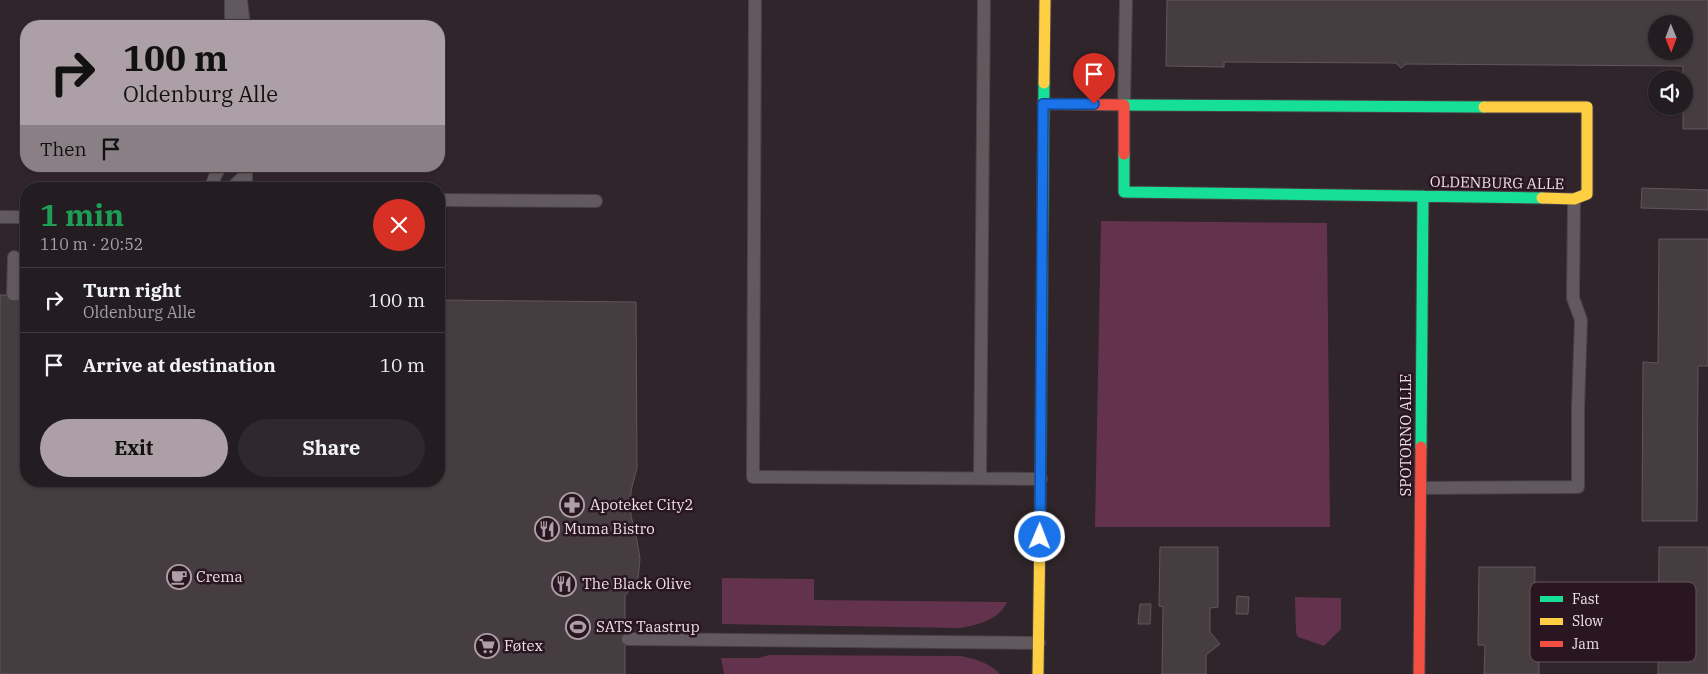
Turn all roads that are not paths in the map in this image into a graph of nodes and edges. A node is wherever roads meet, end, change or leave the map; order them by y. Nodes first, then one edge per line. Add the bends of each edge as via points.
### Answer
1 (231, 0) edge
2 (241, 0) edge
3 (755, 0) edge
4 (984, 0) edge
5 (1045, 0) edge
6 (1126, 0) edge
7 (231, 20) edge
8 (243, 20) edge
9 (1043, 104) junction
10 (1124, 105) junction
11 (1423, 196) junction
12 (1574, 199) junction
13 (445, 200) edge
14 (596, 201) dead end
15 (0, 217) edge
16 (20, 217) edge
17 (14, 257) dead end
18 (20, 294) edge
19 (980, 478) junction
20 (1040, 479) junction
21 (1421, 488) junction
22 (628, 639) dead end
23 (1039, 643) junction
24 (1038, 674) edge
25 (1419, 674) edge

1 - 7 lane
2 - 8 lane
3 - 19 lane via 753,477
4 - 19 lane
5 - 9 street
6 - 10 lane
9 - 10 street, OLDENBURG ALLE
9 - 20 street
10 - 11 street, OLDENBURG ALLE via 1124,192
10 - 12 street, OLDENBURG ALLE via 1587,107 1586,194
11 - 12 street, OLDENBURG ALLE
11 - 21 street, SPOTORNO ALLE
12 - 21 lane via 1573,298 1581,320 1578,487
13 - 14 lane
15 - 16 lane
17 - 18 lane via 13,294
19 - 20 lane
20 - 23 street
21 - 25 street, SPOTORNO ALLE
22 - 23 lane
23 - 24 street

